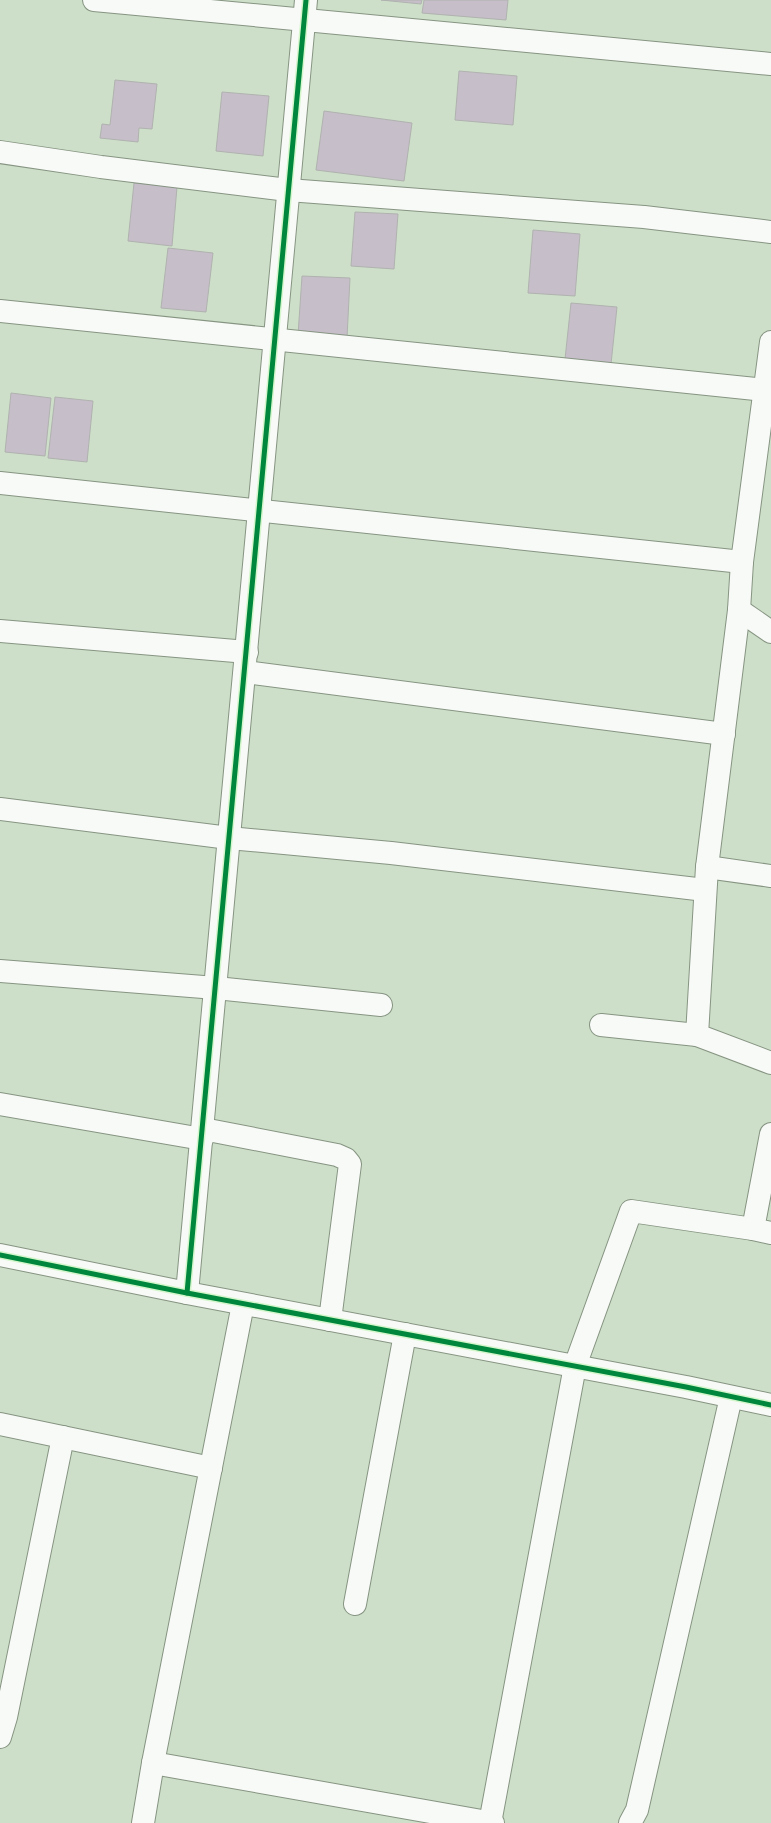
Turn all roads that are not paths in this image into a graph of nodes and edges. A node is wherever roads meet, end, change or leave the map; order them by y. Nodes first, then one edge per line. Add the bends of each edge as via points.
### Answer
1 (94, 0) edge
2 (305, 9) edge
3 (771, 64) edge
4 (0, 152) edge
5 (288, 190) junction
6 (771, 232) edge
7 (0, 311) edge
8 (274, 340) junction
9 (771, 342) edge
10 (765, 390) junction
11 (766, 427) edge
12 (0, 483) edge
13 (258, 511) junction
14 (742, 562) junction
15 (739, 610) junction
16 (0, 631) edge
17 (771, 632) edge
18 (246, 662) junction
19 (724, 734) junction
20 (0, 809) edge
21 (229, 838) junction
22 (707, 867) junction
23 (771, 876) edge
24 (705, 890) junction
25 (0, 971) edge
26 (216, 988) junction
27 (381, 1005) dead end
28 (601, 1025) dead end
29 (697, 1035) junction
30 (771, 1062) edge
31 (0, 1104) edge
32 (202, 1134) junction
33 (771, 1134) edge
34 (762, 1231) edge
35 (0, 1255) edge
36 (187, 1293) junction
37 (243, 1304) junction
38 (330, 1320) junction
39 (405, 1334) junction
40 (575, 1366) junction
41 (731, 1397) junction
42 (771, 1405) edge
43 (0, 1424) edge
44 (63, 1437) junction
45 (211, 1468) junction
46 (355, 1604) dead end
47 (0, 1737) edge
48 (153, 1763) junction
49 (143, 1823) edge
50 (492, 1823) edge
51 (630, 1823) edge

1 - 2 street
2 - 3 street
2 - 5 street
4 - 5 street
5 - 6 street via 644,217
5 - 8 street
7 - 8 street
8 - 10 street
8 - 13 street
9 - 10 street
10 - 11 street
11 - 14 street
12 - 13 street
13 - 14 street
13 - 18 street
14 - 15 street
15 - 17 street
15 - 19 street
16 - 18 street
18 - 19 street
18 - 21 street
19 - 22 street
20 - 21 street
21 - 24 street via 391,853
21 - 26 street
22 - 23 street
22 - 24 street
24 - 29 street
25 - 26 street
26 - 27 street
26 - 32 street
28 - 29 street
29 - 30 street
31 - 32 street
32 - 36 street
32 - 38 street via 337,1155 350,1164
33 - 34 street
34 - 40 street via 631,1211
35 - 36 street
36 - 37 street
37 - 38 street
37 - 45 street
38 - 39 street
39 - 40 street
39 - 46 street
40 - 41 street
40 - 50 street
41 - 42 street
41 - 51 street via 637,1810
43 - 44 street
44 - 45 street
44 - 47 street
45 - 48 street
48 - 49 street
48 - 50 street

